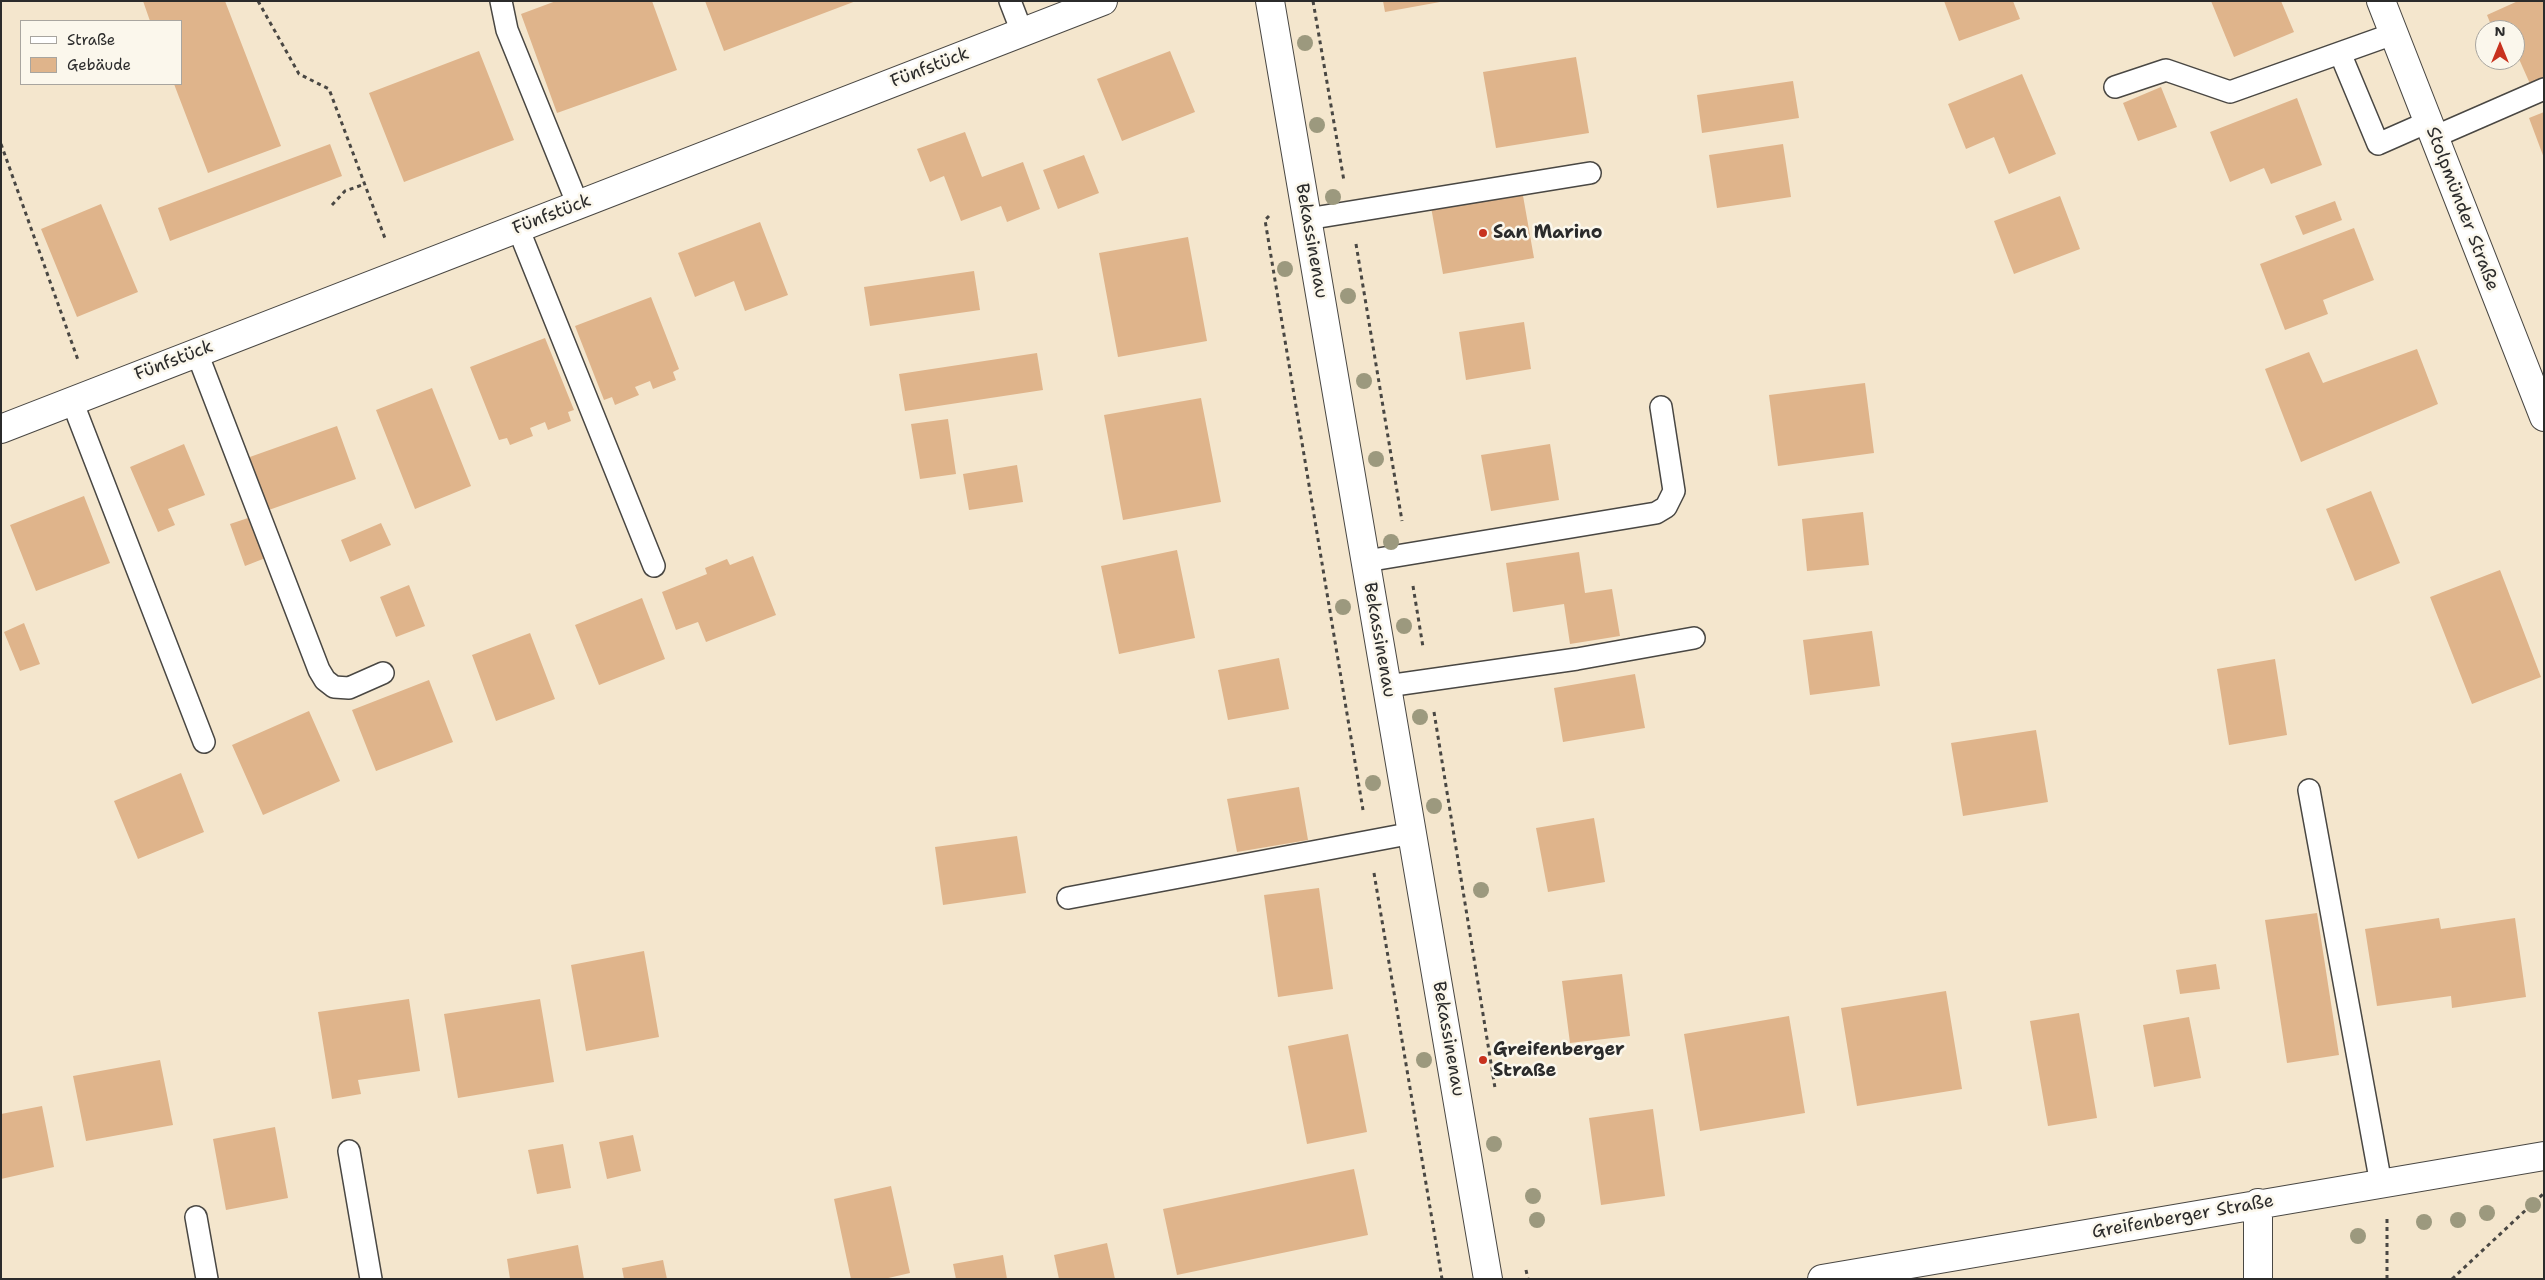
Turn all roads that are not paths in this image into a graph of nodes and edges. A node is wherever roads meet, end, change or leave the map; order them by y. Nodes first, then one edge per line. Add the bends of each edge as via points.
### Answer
1 (501, 1) edge
2 (1010, 1) edge
3 (1103, 1) edge
4 (1270, 1) edge
5 (2380, 1) edge
6 (1022, 32) junction
7 (2393, 34) junction
8 (2340, 53) junction
9 (2115, 87) dead end
10 (2544, 89) edge
11 (2431, 130) junction
12 (1590, 173) dead end
13 (578, 205) junction
14 (1307, 219) junction
15 (518, 228) junction
16 (197, 352) junction
17 (81, 398) junction
18 (1660, 407) dead end
19 (2544, 417) edge
20 (1, 429) edge
21 (1366, 561) junction
22 (654, 566) dead end
23 (1694, 638) dead end
24 (383, 673) dead end
25 (1387, 686) junction
26 (204, 742) dead end
27 (2309, 790) dead end
28 (1413, 833) junction
29 (1068, 898) dead end
30 (349, 1151) dead end
31 (2544, 1156) edge
32 (2384, 1184) junction
33 (2258, 1203) junction
34 (196, 1217) dead end
35 (207, 1279) edge
36 (371, 1279) edge
37 (1488, 1279) edge
38 (1822, 1279) edge
39 (2258, 1279) edge

1 - 13 lane via 507,30
2 - 6 lane
3 - 6 street, Fünfstück
4 - 14 street, Bekassinenau
5 - 7 street, Stolpmünder Straße
6 - 13 street, Fünfstück
7 - 8 lane
7 - 11 street, Stolpmünder Straße
8 - 9 lane via 2230,92 2166,70
8 - 11 lane via 2378,144
10 - 11 lane
11 - 19 street, Stolpmünder Straße
12 - 14 lane
13 - 15 street, Fünfstück
14 - 21 street, Bekassinenau
15 - 16 street, Fünfstück
15 - 22 lane
16 - 17 street, Fünfstück
16 - 24 lane via 319,670 334,687 349,688
17 - 20 street, Fünfstück
17 - 26 lane
18 - 21 lane via 1674,491 1666,507 1656,513
21 - 25 street, Bekassinenau
23 - 25 lane via 1577,659
25 - 28 street, Bekassinenau
27 - 32 lane
28 - 29 lane
28 - 37 street, Bekassinenau
30 - 36 lane
31 - 32 street, Greifenberger Straße
32 - 33 street, Greifenberger Straße
33 - 38 street, Greifenberger Straße
33 - 39 street
34 - 35 lane

